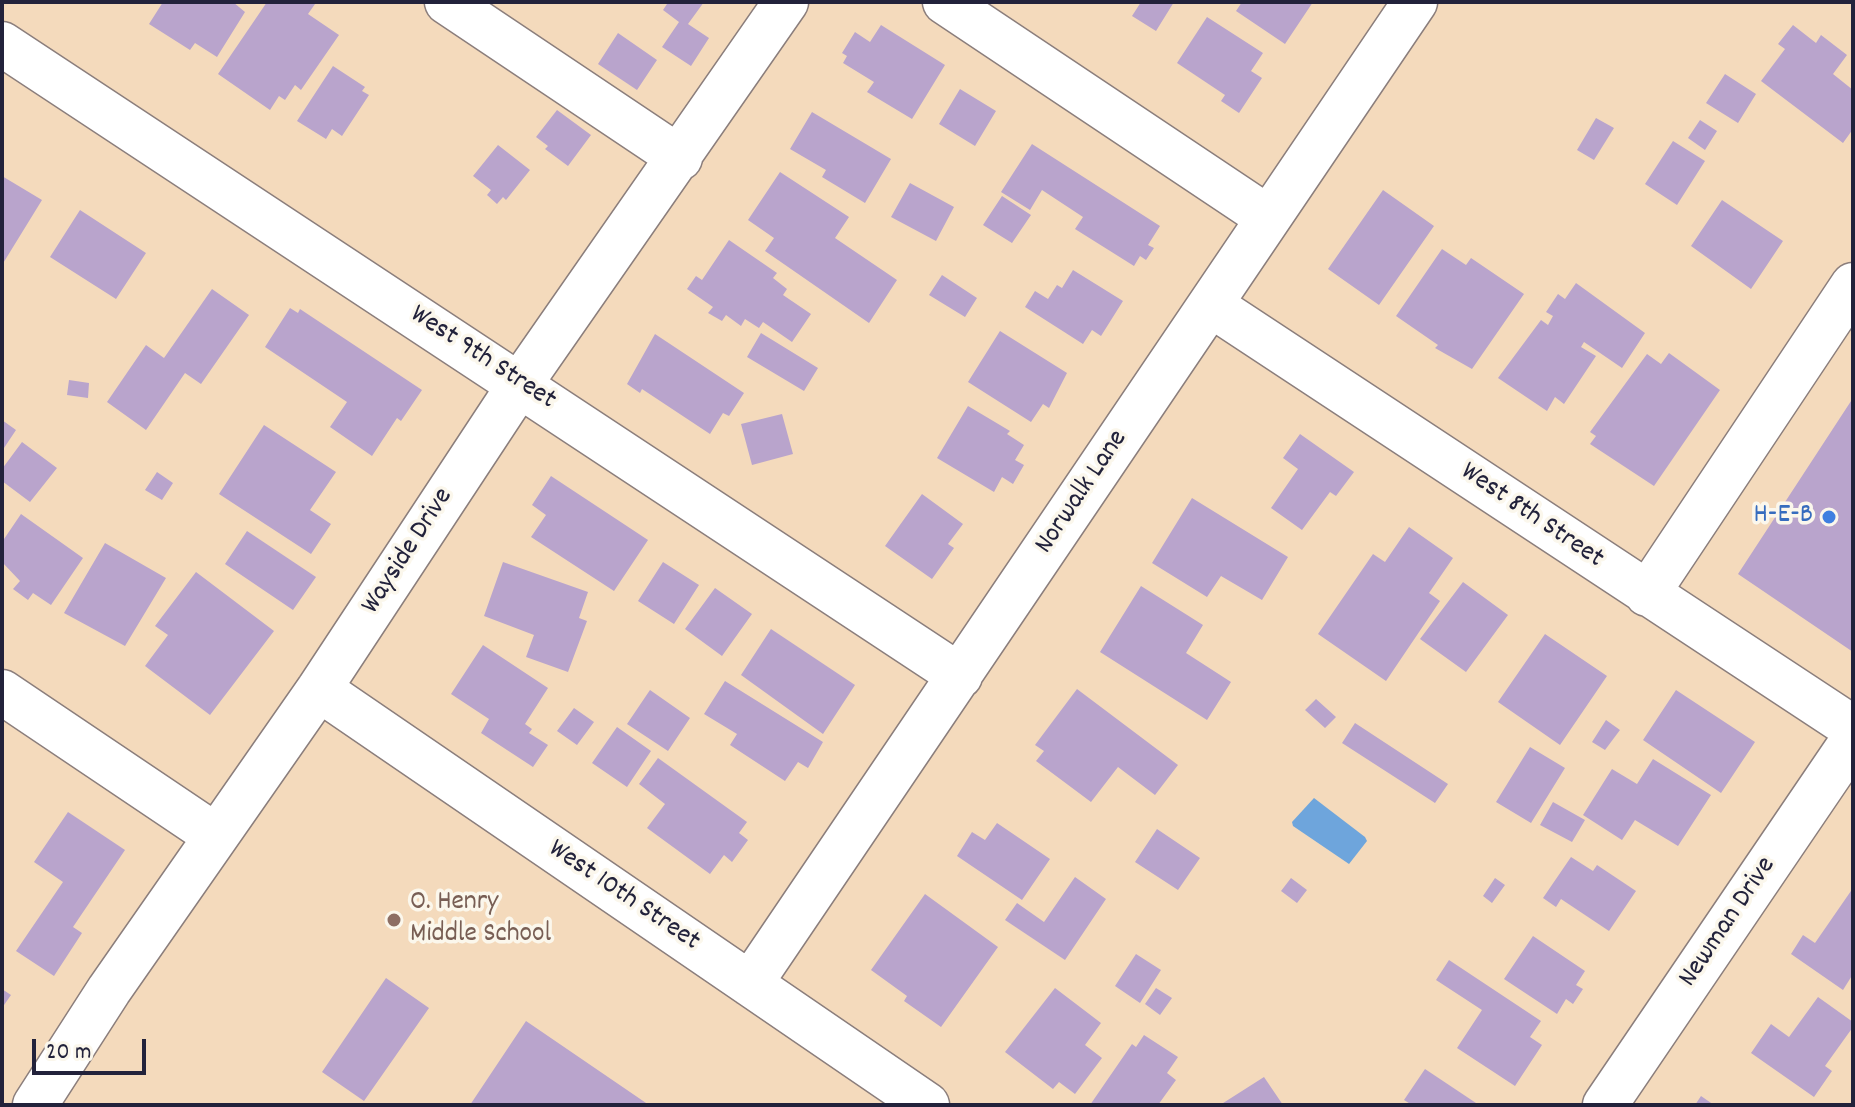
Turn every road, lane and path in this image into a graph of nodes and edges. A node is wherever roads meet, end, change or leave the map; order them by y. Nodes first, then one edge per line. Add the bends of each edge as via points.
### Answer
1 (447, 2) edge
2 (786, 2) edge
3 (945, 2) edge
4 (1415, 2) edge
5 (2, 44) edge
6 (680, 158) junction
7 (1267, 217) junction
8 (1853, 285) edge
9 (1211, 305) junction
10 (520, 384) junction
11 (1647, 594) junction
12 (960, 676) junction
13 (319, 689) junction
14 (2, 692) edge
15 (1853, 728) edge
16 (1853, 740) edge
17 (216, 836) junction
18 (750, 984) junction
19 (35, 1105) edge
20 (927, 1105) edge
21 (1605, 1105) edge

1 - 6 street
2 - 6 street, Wayside Drive
3 - 7 street
4 - 7 street, Norwalk Lane
5 - 10 street, West 9th Street
6 - 10 street, Wayside Drive
7 - 9 street, Norwalk Lane
8 - 11 street
9 - 11 street, West 8th Street
9 - 12 street, Norwalk Lane
10 - 12 street, West 9th Street
10 - 13 street, Wayside Drive
11 - 15 street, West 8th Street
12 - 18 street, Norwalk Lane
13 - 17 street, Wayside Drive
13 - 18 street, West 10th Street
14 - 17 street
16 - 21 street, Newman Drive
17 - 19 street, Wayside Drive
18 - 20 street, West 10th Street

